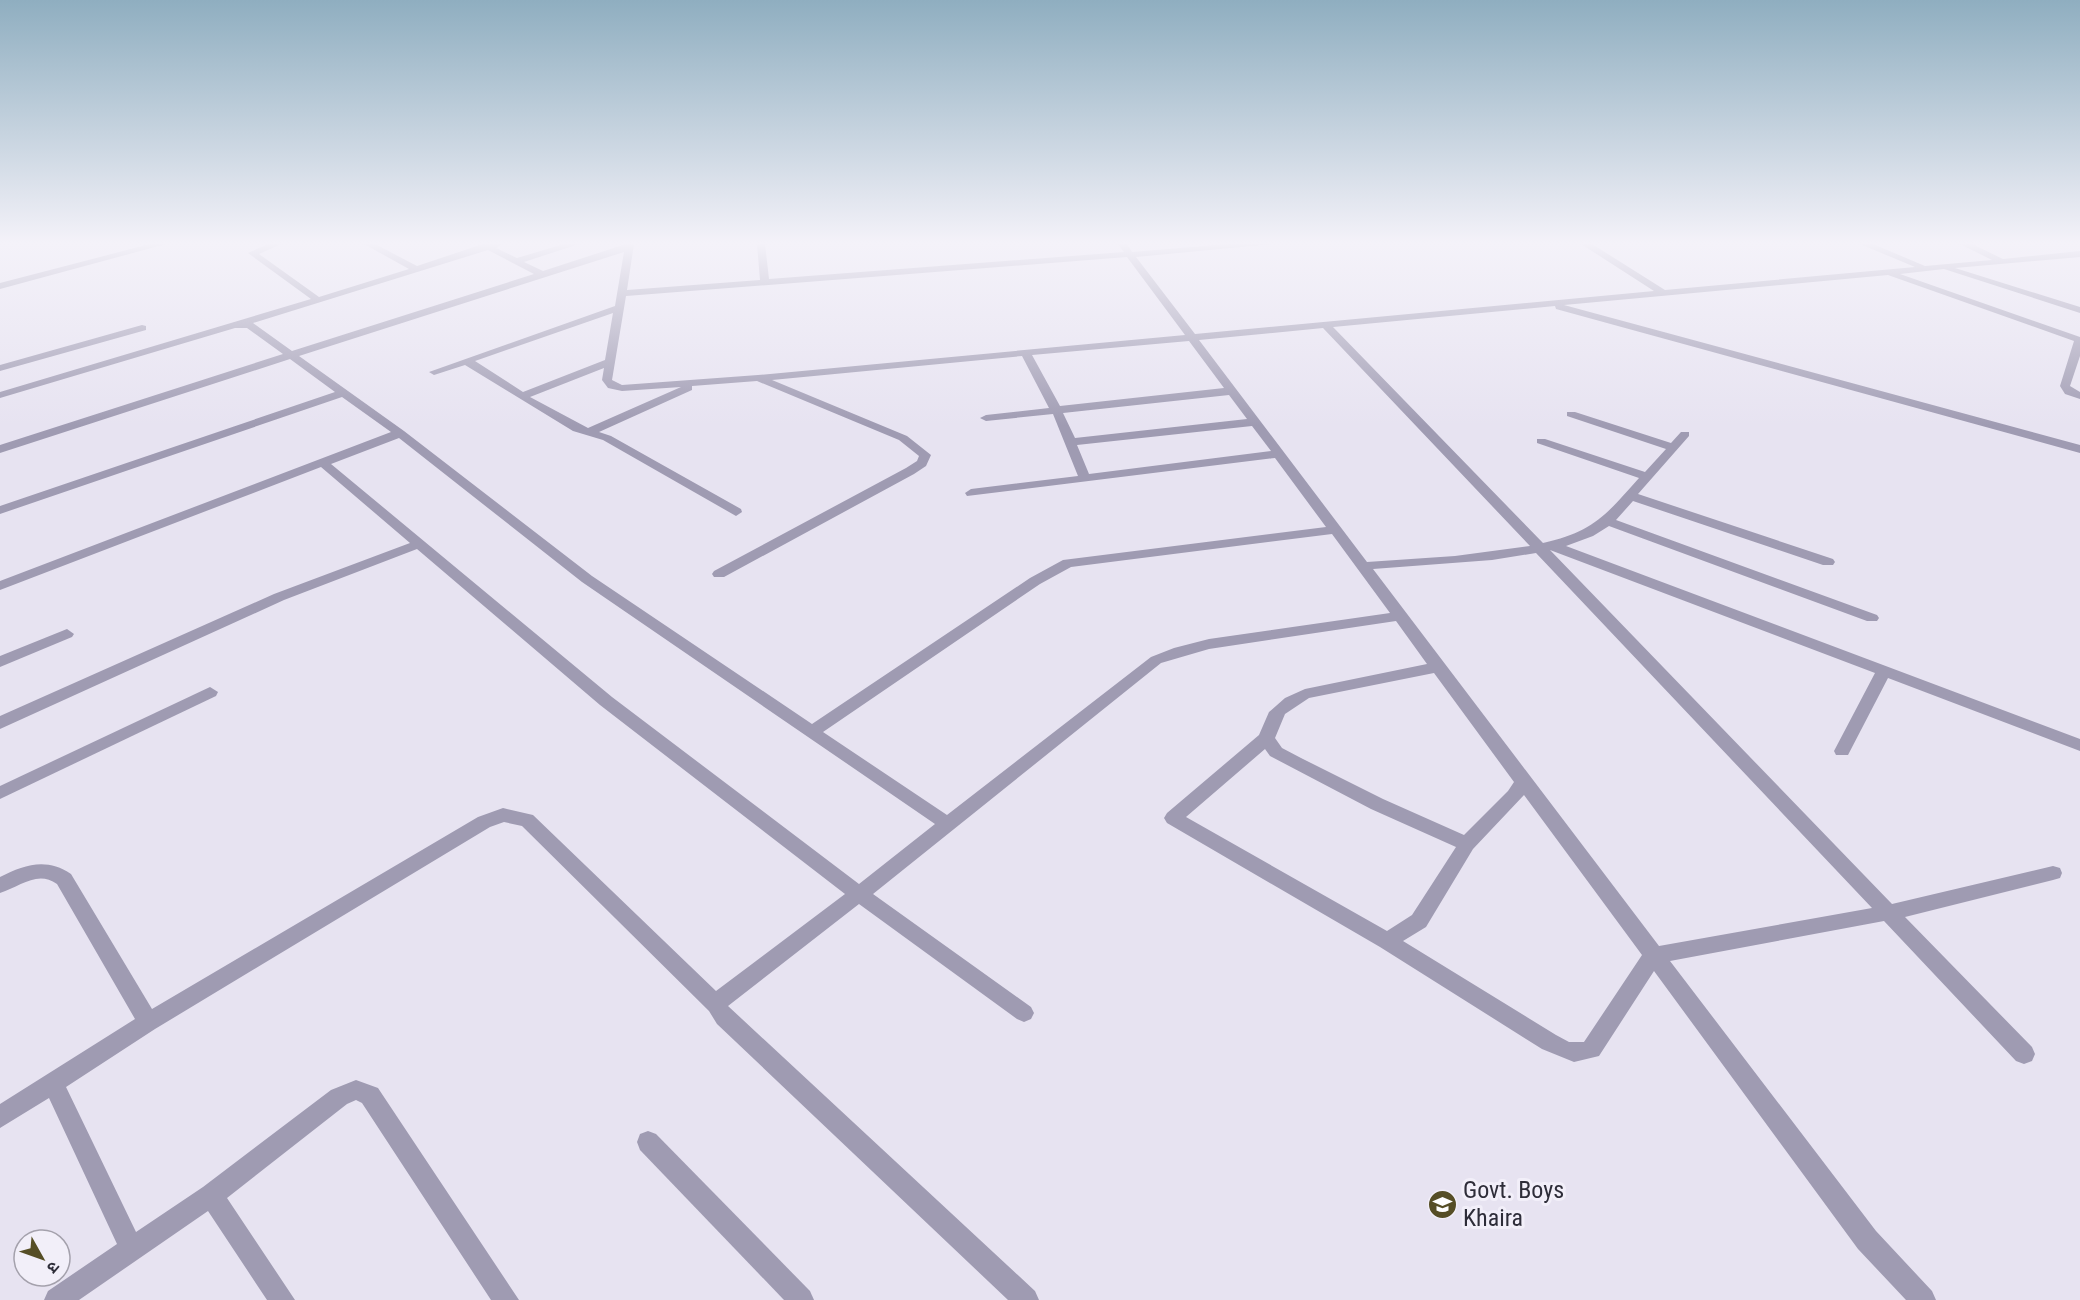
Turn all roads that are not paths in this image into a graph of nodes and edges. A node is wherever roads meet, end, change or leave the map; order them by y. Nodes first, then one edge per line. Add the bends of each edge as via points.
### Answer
1 (303, 305) edge
2 (447, 305) edge
3 (620, 305) edge
4 (1167, 305) edge
5 (1543, 305) edge
6 (1553, 305) edge
7 (1983, 305) edge
8 (2063, 305) edge
9 (620, 308) junction
10 (2080, 310) edge
11 (244, 323) junction
12 (1325, 324) junction
13 (142, 328) dead end
14 (1191, 336) junction
15 (2080, 340) edge
16 (1025, 352) junction
17 (291, 355) junction
18 (467, 361) junction
19 (610, 362) junction
20 (0, 368) edge
21 (434, 372) dead end
22 (758, 378) junction
23 (699, 383) junction
24 (1231, 391) junction
25 (342, 393) junction
26 (0, 395) edge
27 (522, 396) junction
28 (2080, 396) edge
29 (1056, 411) junction
30 (1571, 414) dead end
31 (986, 418) dead end
32 (1255, 422) junction
33 (400, 433) junction
34 (587, 433) junction
35 (1685, 434) dead end
36 (1541, 441) dead end
37 (1070, 442) junction
38 (1673, 447) junction
39 (0, 449) edge
40 (2080, 449) edge
41 (1278, 454) junction
42 (323, 463) junction
43 (1647, 477) junction
44 (1085, 479) junction
45 (971, 493) dead end
46 (1631, 495) junction
47 (0, 510) edge
48 (736, 512) dead end
49 (1608, 521) junction
50 (1335, 530) junction
51 (418, 544) junction
52 (1547, 547) junction
53 (1828, 562) dead end
54 (1362, 566) junction
55 (719, 574) dead end
56 (0, 586) edge
57 (1399, 616) junction
58 (1872, 618) dead end
59 (67, 634) dead end
60 (0, 662) edge
61 (1438, 668) junction
62 (1884, 670) junction
63 (210, 692) dead end
64 (0, 723) edge
65 (811, 732) junction
66 (1267, 738) junction
67 (2080, 745) edge
68 (1842, 751) dead end
69 (1523, 782) junction
70 (0, 793) edge
71 (946, 823) junction
72 (1467, 844) junction
73 (2054, 873) dead end
74 (0, 886) edge
75 (859, 894) junction
76 (1890, 914) junction
77 (1387, 941) junction
78 (1653, 955) junction
79 (716, 1005) junction
80 (1024, 1013) dead end
81 (148, 1022) junction
82 (2024, 1054) dead end
83 (53, 1084) junction
84 (0, 1117) edge
85 (648, 1142) dead end
86 (212, 1195) junction
87 (132, 1249) junction
88 (57, 1300) edge
89 (282, 1300) edge
90 (506, 1300) edge
91 (801, 1300) edge
92 (1026, 1300) edge
93 (1923, 1300) edge

1 - 11 street
2 - 17 street
3 - 9 street
4 - 14 street
5 - 12 street
6 - 40 street
7 - 15 street
8 - 10 street
9 - 18 street
9 - 19 street
11 - 17 street
11 - 26 street
12 - 14 street
12 - 52 street
13 - 20 street
14 - 16 street
14 - 24 street
15 - 28 street via 2065,386
16 - 22 street
16 - 29 street
17 - 25 street
17 - 39 street
18 - 21 street
18 - 27 street
19 - 23 street via 607,380 612,386
19 - 27 street
22 - 23 street
22 - 55 street via 903,438 925,454 922,463 910,471
23 - 34 street
24 - 29 street
24 - 32 street
25 - 33 street
25 - 47 street
27 - 34 street
29 - 31 street
29 - 37 street
30 - 38 street
32 - 37 street
32 - 41 street
33 - 42 street
33 - 65 street via 587,579
34 - 48 street via 608,438
35 - 38 street
36 - 43 street
37 - 44 street
38 - 43 street
41 - 44 street
41 - 50 street
42 - 51 street
42 - 56 street
43 - 46 street
44 - 45 street
46 - 49 street
46 - 53 street
49 - 52 street via 1580,539
49 - 58 street
50 - 54 street
50 - 65 street via 1068,563 1035,581
51 - 64 street via 279,597
51 - 75 street via 606,701
52 - 54 street
52 - 62 street
52 - 76 street
54 - 57 street
57 - 61 street
57 - 71 street via 1209,644 1156,660
59 - 60 street
61 - 66 street via 1292,699 1279,708
61 - 69 street
62 - 67 street
62 - 68 street
63 - 70 street
65 - 71 street
66 - 72 street via 1276,752 1377,804
66 - 77 street via 1173,818
69 - 72 street
69 - 78 street
71 - 75 street
72 - 77 street via 1419,921
73 - 76 street
74 - 81 street via 41,869 55,871 64,879
75 - 79 street
75 - 80 street
76 - 78 street
76 - 82 street
77 - 78 street via 1549,1042 1580,1054 1591,1049
78 - 93 street via 1868,1240
79 - 81 street via 527,820 503,815 484,822
79 - 92 street via 724,1017
81 - 83 street
83 - 84 street
83 - 87 street
85 - 91 street
86 - 87 street
86 - 89 street
86 - 90 street via 339,1097 356,1090 370,1095
87 - 88 street

